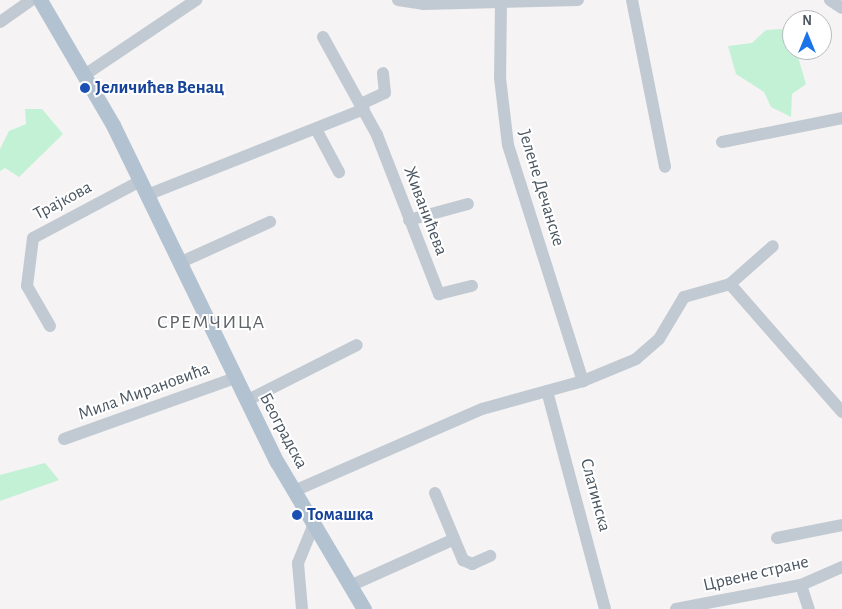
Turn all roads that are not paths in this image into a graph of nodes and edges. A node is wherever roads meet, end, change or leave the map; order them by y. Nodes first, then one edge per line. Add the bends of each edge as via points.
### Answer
1 (32, 0) edge
2 (40, 0) edge
3 (196, 0) edge
4 (398, 0) edge
5 (501, 0) edge
6 (578, 0) edge
7 (632, 0) edge
8 (830, 0) edge
9 (842, 8) edge
10 (0, 22) edge
11 (323, 37) dead end
12 (383, 73) dead end
13 (86, 74) junction
14 (362, 107) junction
15 (842, 118) edge
16 (316, 129) junction
17 (722, 142) dead end
18 (665, 167) dead end
19 (339, 172) dead end
20 (140, 181) junction
21 (147, 195) junction
22 (468, 204) dead end
23 (409, 220) junction
24 (270, 222) dead end
25 (773, 246) dead end
26 (179, 264) junction
27 (730, 284) junction
28 (472, 286) dead end
29 (50, 326) dead end
30 (357, 345) dead end
31 (235, 378) junction
32 (583, 381) junction
33 (547, 391) junction
34 (246, 401) junction
35 (842, 412) edge
36 (64, 439) dead end
37 (294, 491) junction
38 (435, 493) dead end
39 (314, 524) junction
40 (842, 525) edge
41 (777, 538) dead end
42 (452, 540) junction
43 (490, 556) dead end
44 (842, 568) edge
45 (801, 585) junction
46 (352, 586) junction
47 (302, 609) edge
48 (364, 609) edge
49 (604, 609) edge
50 (676, 609) edge
51 (810, 609) edge

1 - 10 street
2 - 13 main road, Београдска
3 - 13 street
4 - 5 street via 423,4
5 - 6 street
5 - 32 street, Јелене Дечанске via 500,78 508,145
7 - 18 street
8 - 9 street
11 - 14 street, Живанићева
12 - 14 street via 385,93
13 - 20 main road, Београдска
14 - 16 street
14 - 23 street, Живанићева
15 - 17 street
16 - 19 street
16 - 21 street
20 - 21 main road, Београдска
20 - 29 street, Трајкова via 33,238 27,286
21 - 26 main road, Београдска
22 - 23 street
23 - 28 street, Живанићева via 439,294
24 - 26 street
25 - 27 street
26 - 31 main road, Београдска
27 - 32 street via 684,297 659,339 644,353
27 - 35 street
30 - 34 street
31 - 34 main road, Београдска
31 - 36 street, Мила Мирановића
32 - 33 street
33 - 37 street via 482,409
33 - 49 street, Слатинска
34 - 37 main road, Београдска
37 - 39 main road, Београдска
38 - 42 street
39 - 46 main road, Београдска
39 - 47 street via 298,563
40 - 41 street
42 - 43 street via 467,564
42 - 46 street
44 - 45 street, Црвене стране
45 - 50 street, Црвене стране
45 - 51 street
46 - 48 main road, Београдска

